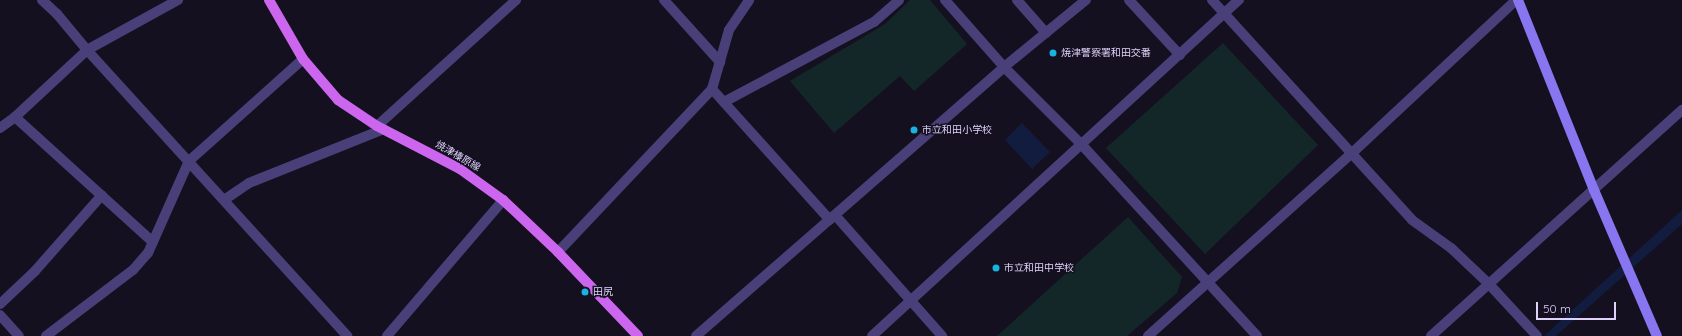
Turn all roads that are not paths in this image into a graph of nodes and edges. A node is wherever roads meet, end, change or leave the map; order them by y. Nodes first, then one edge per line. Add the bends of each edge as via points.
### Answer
1 (42, 0) edge
2 (178, 0) edge
3 (269, 0) edge
4 (516, 0) edge
5 (664, 0) edge
6 (749, 0) edge
7 (899, 0) edge
8 (945, 0) edge
9 (1017, 0) edge
10 (1086, 0) edge
11 (1129, 0) edge
12 (1212, 0) edge
13 (1239, 0) edge
14 (1517, 0) edge
15 (1224, 14) junction
16 (1046, 33) junction
17 (87, 50) junction
18 (1180, 55) junction
19 (303, 59) junction
20 (720, 62) junction
21 (1004, 67) junction
22 (712, 90) junction
23 (724, 102) junction
24 (1682, 110) edge
25 (15, 117) junction
26 (0, 128) edge
27 (380, 128) junction
28 (1082, 145) junction
29 (1351, 154) junction
30 (189, 160) junction
31 (1594, 190) junction
32 (102, 195) junction
33 (224, 200) junction
34 (503, 200) junction
35 (832, 217) junction
36 (153, 242) junction
37 (558, 252) junction
38 (1208, 281) junction
39 (1488, 283) junction
40 (910, 301) junction
41 (0, 304) edge
42 (0, 316) edge
43 (1536, 334) edge
44 (19, 336) edge
45 (46, 336) edge
46 (347, 336) edge
47 (387, 336) edge
48 (638, 336) edge
49 (696, 336) edge
50 (872, 336) edge
51 (942, 336) edge
52 (1148, 336) edge
53 (1257, 336) edge
54 (1431, 336) edge
55 (1657, 336) edge

1 - 17 street
2 - 17 street
3 - 19 main road, 焼津榛原線
4 - 27 street
5 - 20 street
6 - 20 street via 729,30
7 - 23 street via 874,22
8 - 21 street
9 - 16 street
10 - 16 street
11 - 18 street
12 - 15 street
13 - 15 street
14 - 29 street
14 - 31 street
15 - 18 street
15 - 29 street
16 - 21 street
17 - 25 street
17 - 30 street
18 - 28 street
19 - 27 main road, 焼津榛原線 via 338,100
19 - 30 street
20 - 22 street
21 - 28 street
21 - 35 street
22 - 23 street
22 - 37 street
23 - 35 street
24 - 31 street
25 - 26 street
25 - 32 street
27 - 33 street via 249,183
27 - 34 main road, 焼津榛原線 via 460,169
28 - 38 street
28 - 40 street
29 - 38 street
29 - 39 street via 1412,220 1451,248
30 - 33 street
30 - 36 street
31 - 39 street
31 - 55 street
32 - 36 street
32 - 41 street via 35,271
33 - 46 street
34 - 37 main road, 焼津榛原線
34 - 47 street
35 - 40 street
35 - 49 street
36 - 45 street via 148,253 133,270
37 - 48 main road, 焼津榛原線
38 - 52 street
38 - 53 street
39 - 43 street
39 - 54 street
40 - 50 street
40 - 51 street
42 - 44 street

